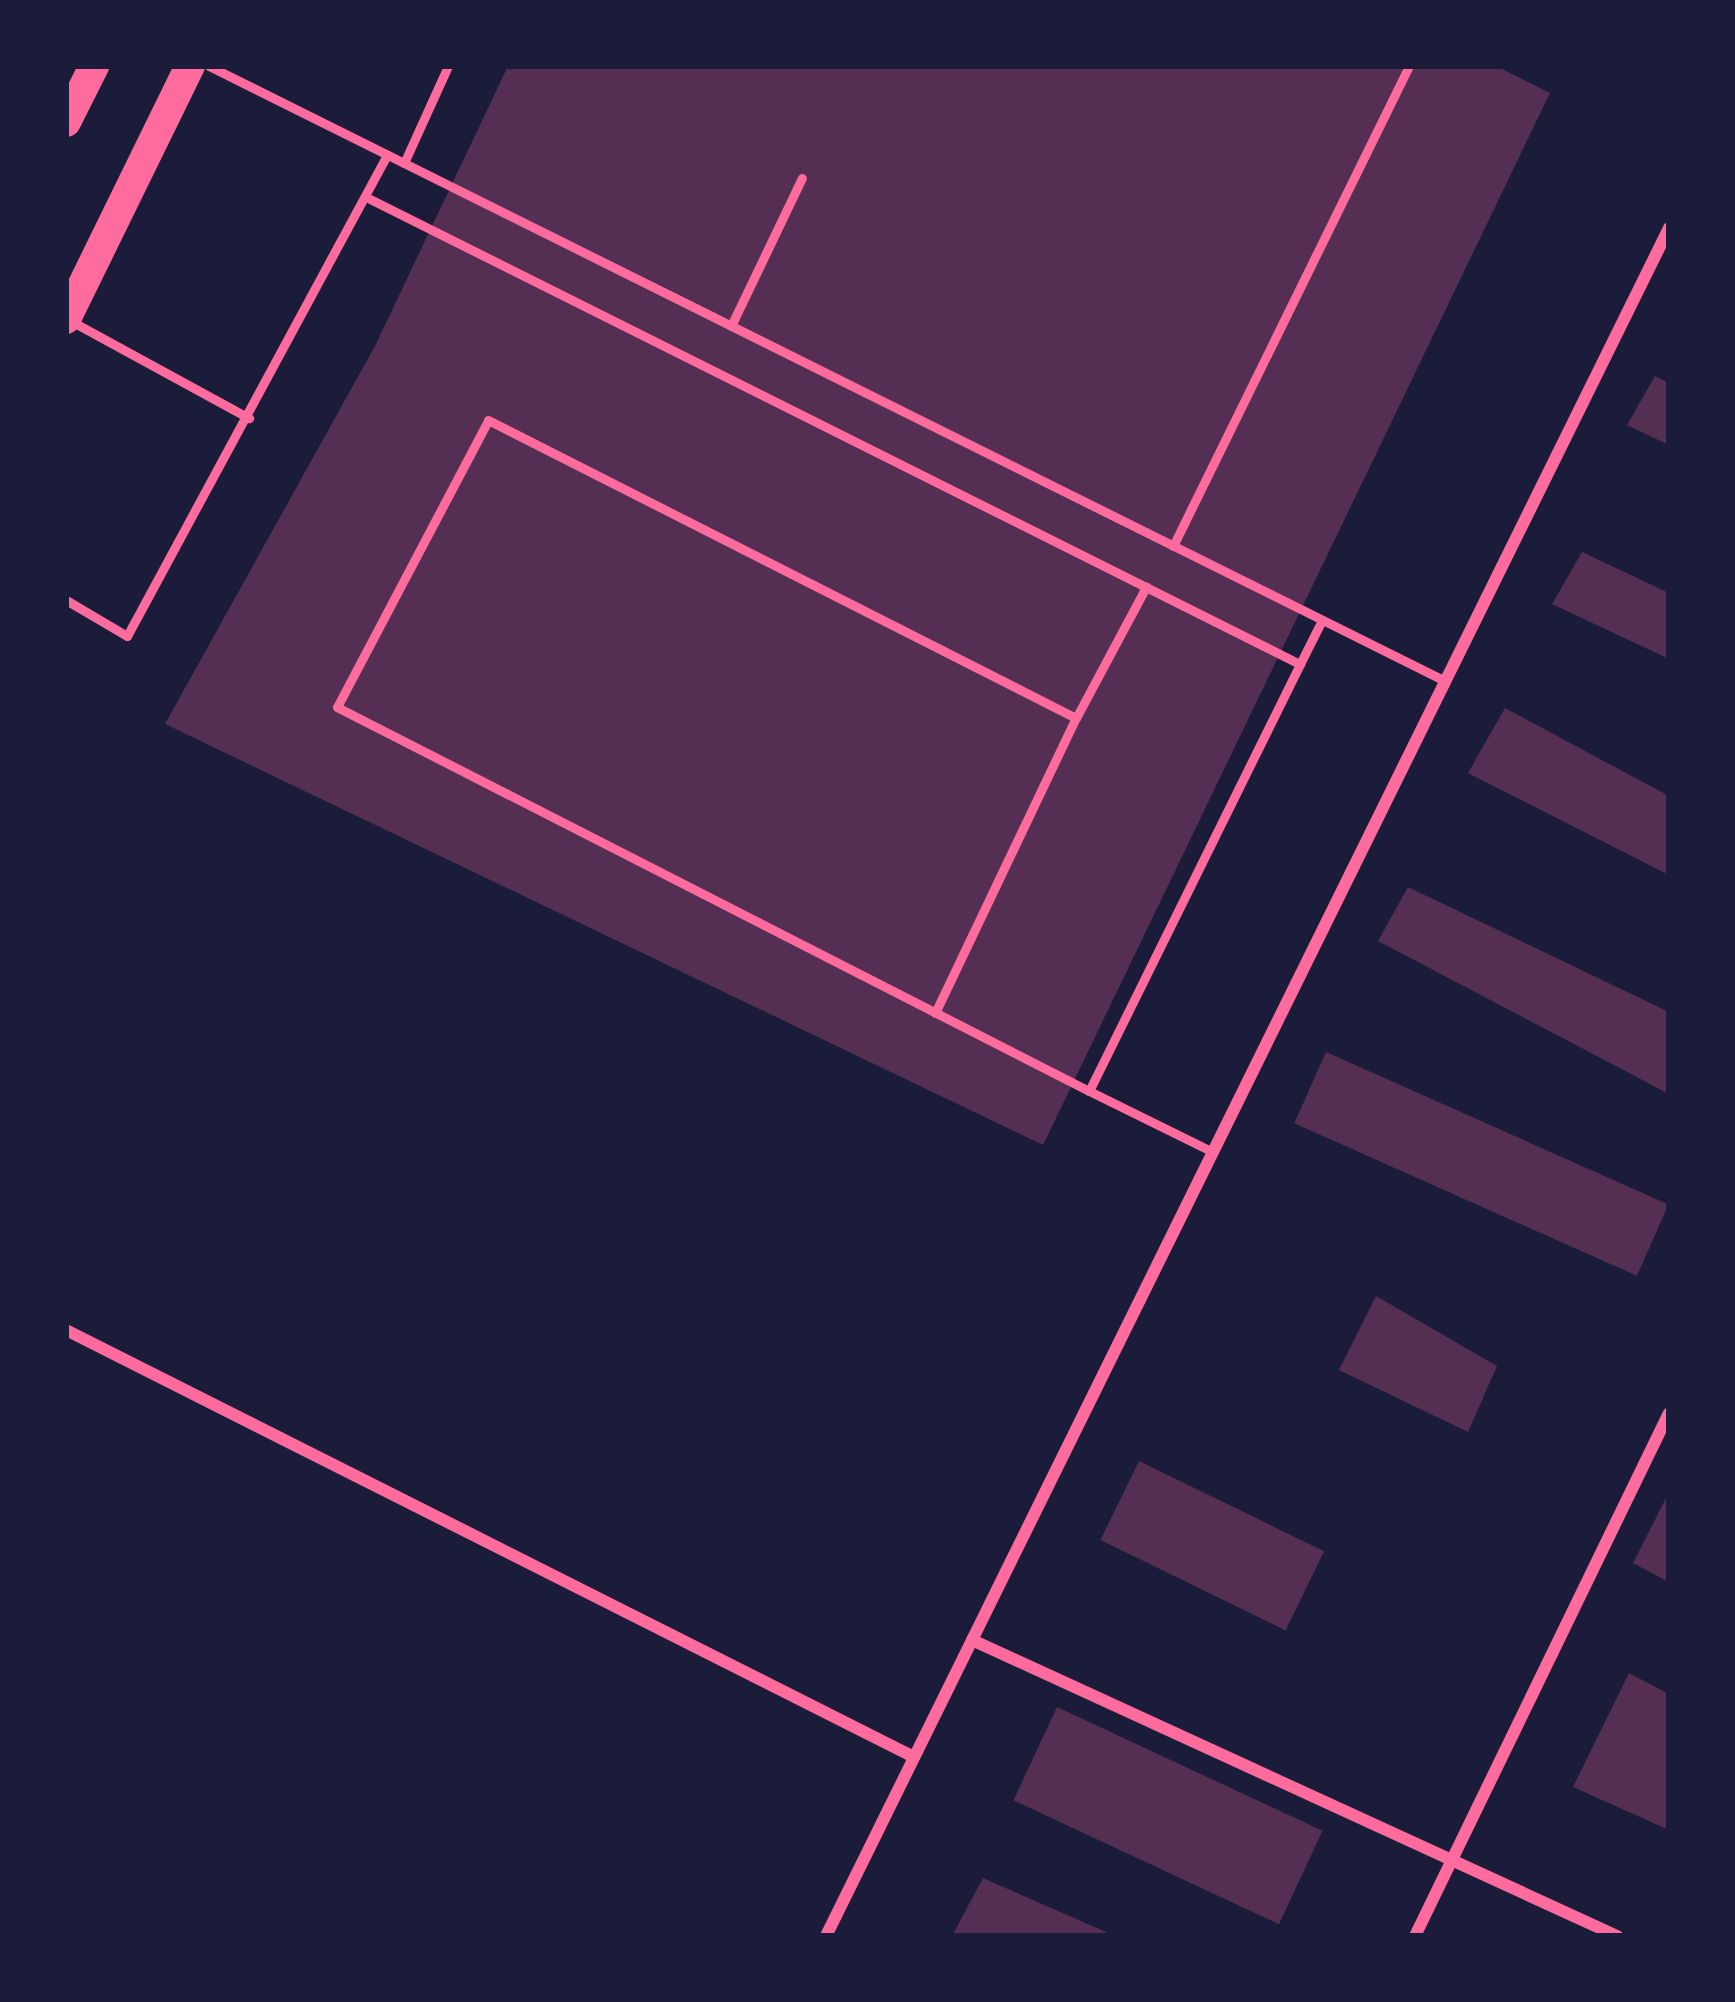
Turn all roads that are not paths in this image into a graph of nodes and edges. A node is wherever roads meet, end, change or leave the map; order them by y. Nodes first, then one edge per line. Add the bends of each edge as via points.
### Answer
1 (94, 66) edge
2 (190, 66) edge
3 (209, 66) edge
4 (448, 66) edge
5 (1409, 66) edge
6 (66, 122) edge
7 (387, 154) junction
8 (404, 163) junction
9 (802, 178) dead end
10 (370, 200) junction
11 (1669, 228) edge
12 (66, 319) edge
13 (731, 326) junction
14 (249, 418) junction
15 (1173, 546) junction
16 (1146, 587) junction
17 (66, 600) edge
18 (1322, 620) junction
19 (1300, 664) junction
20 (1445, 681) junction
21 (1076, 718) junction
22 (935, 1013) junction
23 (1089, 1091) junction
24 (1213, 1152) junction
25 (66, 1330) edge
26 (1669, 1413) edge
27 (972, 1640) junction
28 (914, 1757) junction
29 (1450, 1859) junction
30 (826, 1936) edge
31 (1415, 1936) edge
32 (1617, 1936) edge

1 - 6 main road
2 - 12 main road
3 - 7 lane
4 - 8 lane
5 - 15 lane
7 - 8 lane
7 - 10 lane
8 - 13 lane
9 - 13 lane
10 - 14 lane
10 - 16 lane
11 - 20 street
12 - 14 lane
13 - 15 lane
14 - 17 lane via 128,636
15 - 18 lane
16 - 19 lane
16 - 21 lane
18 - 19 lane
18 - 20 lane
19 - 23 lane
20 - 24 street
21 - 22 lane
21 - 22 lane via 488,420 337,707
22 - 23 lane
23 - 24 lane
24 - 27 street
25 - 28 street
26 - 29 street
27 - 28 street
27 - 29 street
28 - 30 street
29 - 31 street
29 - 32 street

